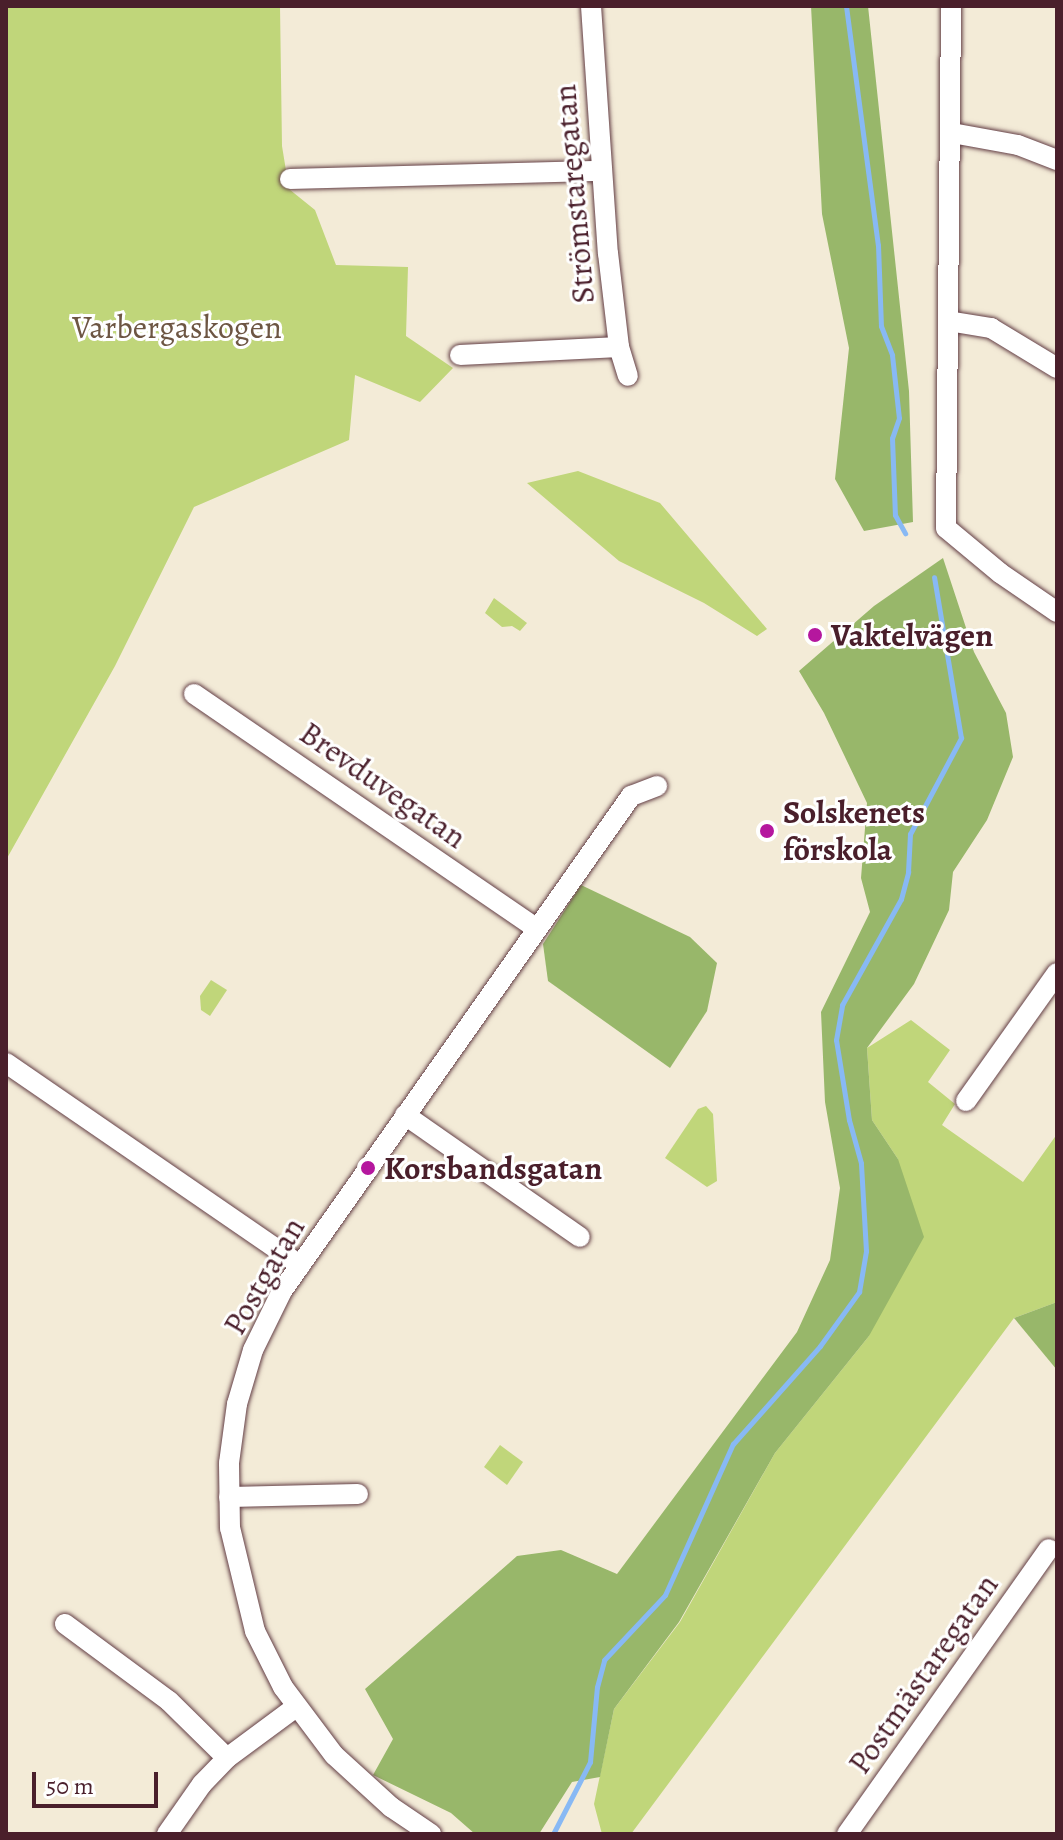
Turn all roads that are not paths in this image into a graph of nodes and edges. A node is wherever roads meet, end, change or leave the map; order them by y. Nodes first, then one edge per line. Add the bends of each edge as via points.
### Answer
1 (591, 6) edge
2 (951, 6) edge
3 (952, 133) junction
4 (1057, 160) edge
5 (602, 171) junction
6 (290, 179) dead end
7 (948, 321) junction
8 (619, 347) junction
9 (460, 355) dead end
10 (1057, 368) edge
11 (628, 376) dead end
12 (1057, 612) edge
13 (194, 694) dead end
14 (657, 786) dead end
15 (536, 928) junction
16 (1057, 973) edge
17 (6, 1063) edge
18 (966, 1101) dead end
19 (405, 1115) junction
20 (580, 1237) dead end
21 (300, 1265) junction
22 (358, 1494) dead end
23 (229, 1497) junction
24 (1049, 1549) dead end
25 (65, 1624) dead end
26 (296, 1707) junction
27 (227, 1758) junction
28 (167, 1834) edge
29 (431, 1834) edge
30 (847, 1834) edge

1 - 5 street, Strömstaregatan
2 - 3 street
3 - 4 street via 1018,145
3 - 7 street
5 - 6 street
5 - 8 street, Strömstaregatan
7 - 10 street via 991,328
7 - 12 street via 946,528
8 - 9 street
8 - 11 street, Strömstaregatan
13 - 15 street, Brevduvegatan
14 - 15 street, Postgatan via 631,796
15 - 19 street, Postgatan
16 - 18 street
17 - 21 street
19 - 20 street
19 - 21 street, Postgatan
21 - 23 street, Postgatan via 267,1320 243,1378 232,1435
22 - 23 street
23 - 26 street, Postgatan via 234,1553 255,1631
24 - 30 street, Postmästaregatan
25 - 27 street via 169,1701
26 - 27 street
26 - 29 street, Postgatan via 354,1776
27 - 28 street

